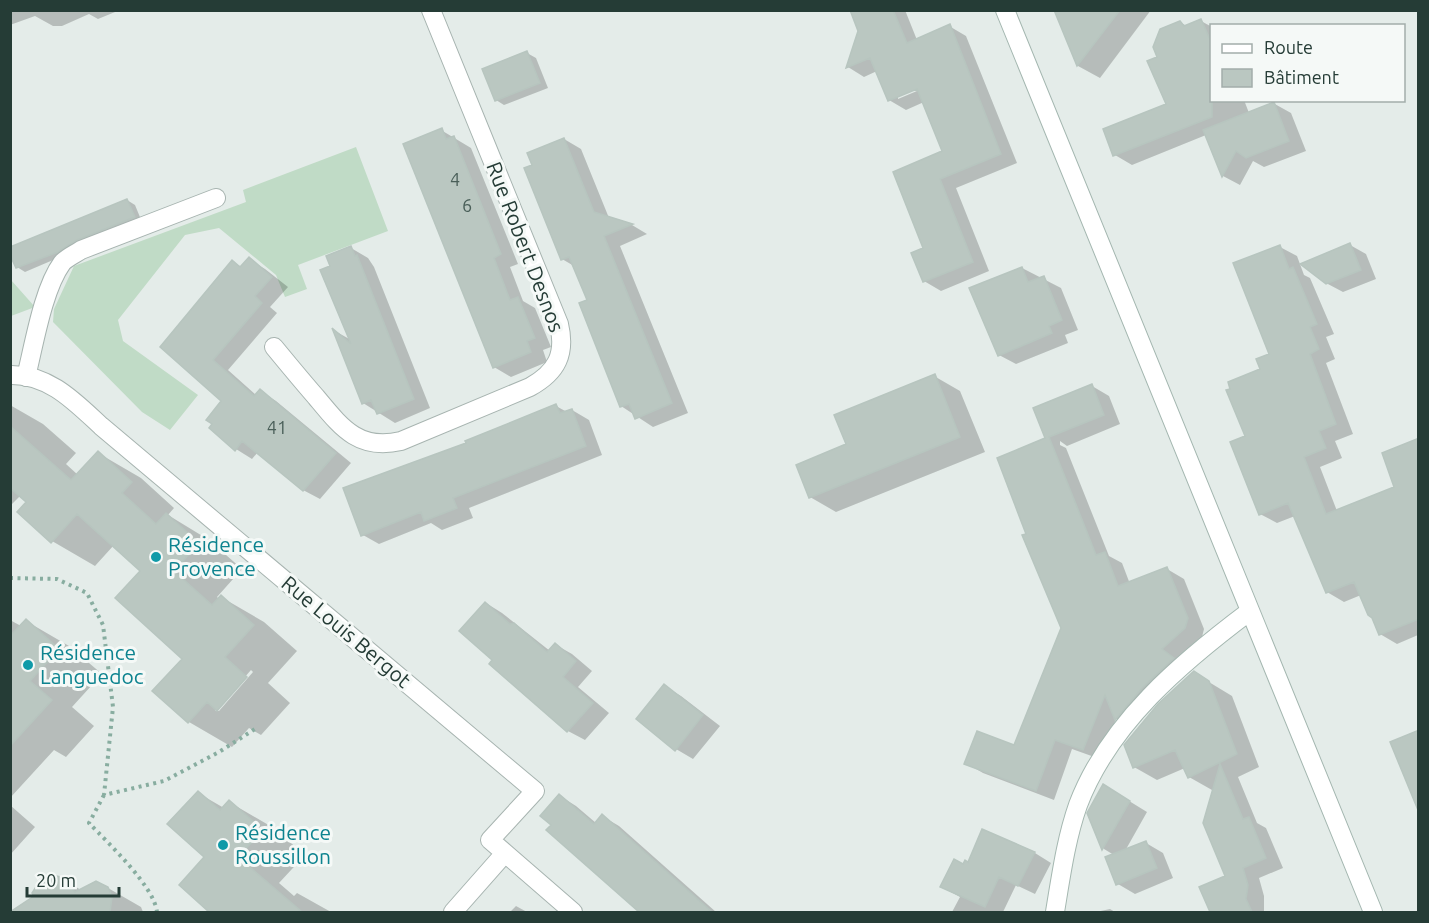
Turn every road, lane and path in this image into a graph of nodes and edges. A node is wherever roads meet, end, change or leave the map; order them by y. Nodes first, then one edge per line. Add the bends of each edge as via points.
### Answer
1 (431, 10) edge
2 (1005, 10) edge
3 (216, 198) dead end
4 (274, 347) dead end
5 (18, 376) edge
6 (10, 578) edge
7 (1250, 612) junction
8 (255, 729) dead end
9 (104, 795) junction
10 (506, 853) junction
11 (158, 912) edge
12 (453, 912) edge
13 (573, 912) edge
14 (1055, 912) edge
15 (1372, 912) edge

1 - 4 street, Rue Robert Desnos via 559,324 562,345 556,365 542,381 530,387 401,441 378,445 357,438 337,424
2 - 7 street
3 - 5 street via 81,250 63,262
5 - 10 street, Rue Louis Bergot via 42,381 65,393 535,791 490,840
6 - 9 path via 57,579 87,593 103,625 113,707
7 - 14 street via 1196,652 1134,716 1102,758 1071,827
7 - 15 street
8 - 9 path via 164,781
9 - 11 path via 89,823 131,868 156,902
10 - 12 street
10 - 13 street

